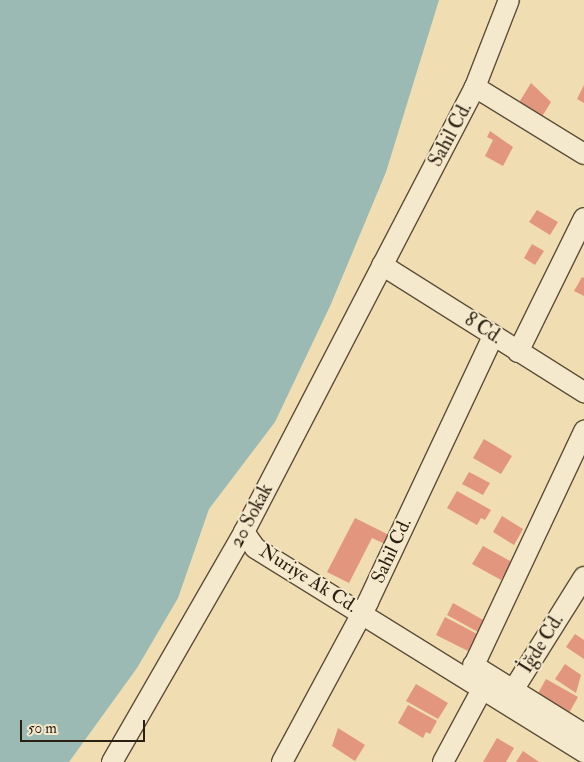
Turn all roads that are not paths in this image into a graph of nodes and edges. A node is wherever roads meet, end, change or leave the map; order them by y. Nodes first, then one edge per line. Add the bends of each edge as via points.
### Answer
1 (509, 0) edge
2 (476, 88) junction
3 (584, 154) edge
4 (584, 218) edge
5 (382, 265) junction
6 (493, 336) junction
7 (518, 352) junction
8 (584, 392) edge
9 (584, 431) edge
10 (244, 532) junction
11 (584, 577) edge
12 (366, 608) junction
13 (474, 665) junction
14 (484, 686) junction
15 (515, 687) junction
16 (584, 734) edge
17 (584, 752) edge
18 (112, 762) edge
19 (282, 762) edge
20 (443, 762) edge

1 - 2 street, Sahil Cd.
2 - 3 street
2 - 5 street, Sahil Cd.
4 - 7 street
5 - 6 street, 8 Cd.
5 - 10 street, 20 Sokak
6 - 7 street, 8 Cd.
6 - 12 street, Sahil Cd.
7 - 8 street, 8 Cd.
9 - 13 street
10 - 12 street, Nuriye Ak Cd. via 264,538
10 - 18 street, 20 Sokak
11 - 15 street, İğde Cd.
12 - 13 street, Nuriye Ak Cd.
12 - 14 street, Nuriye Ak Cd.
12 - 19 street, Sahil Cd.
13 - 14 street
13 - 15 street, Nuriye Ak Cd.
14 - 15 street, İğde Cd.
14 - 17 street, Nuriye Ak Cd.
14 - 20 street
15 - 16 street, Nuriye Ak Cd.

